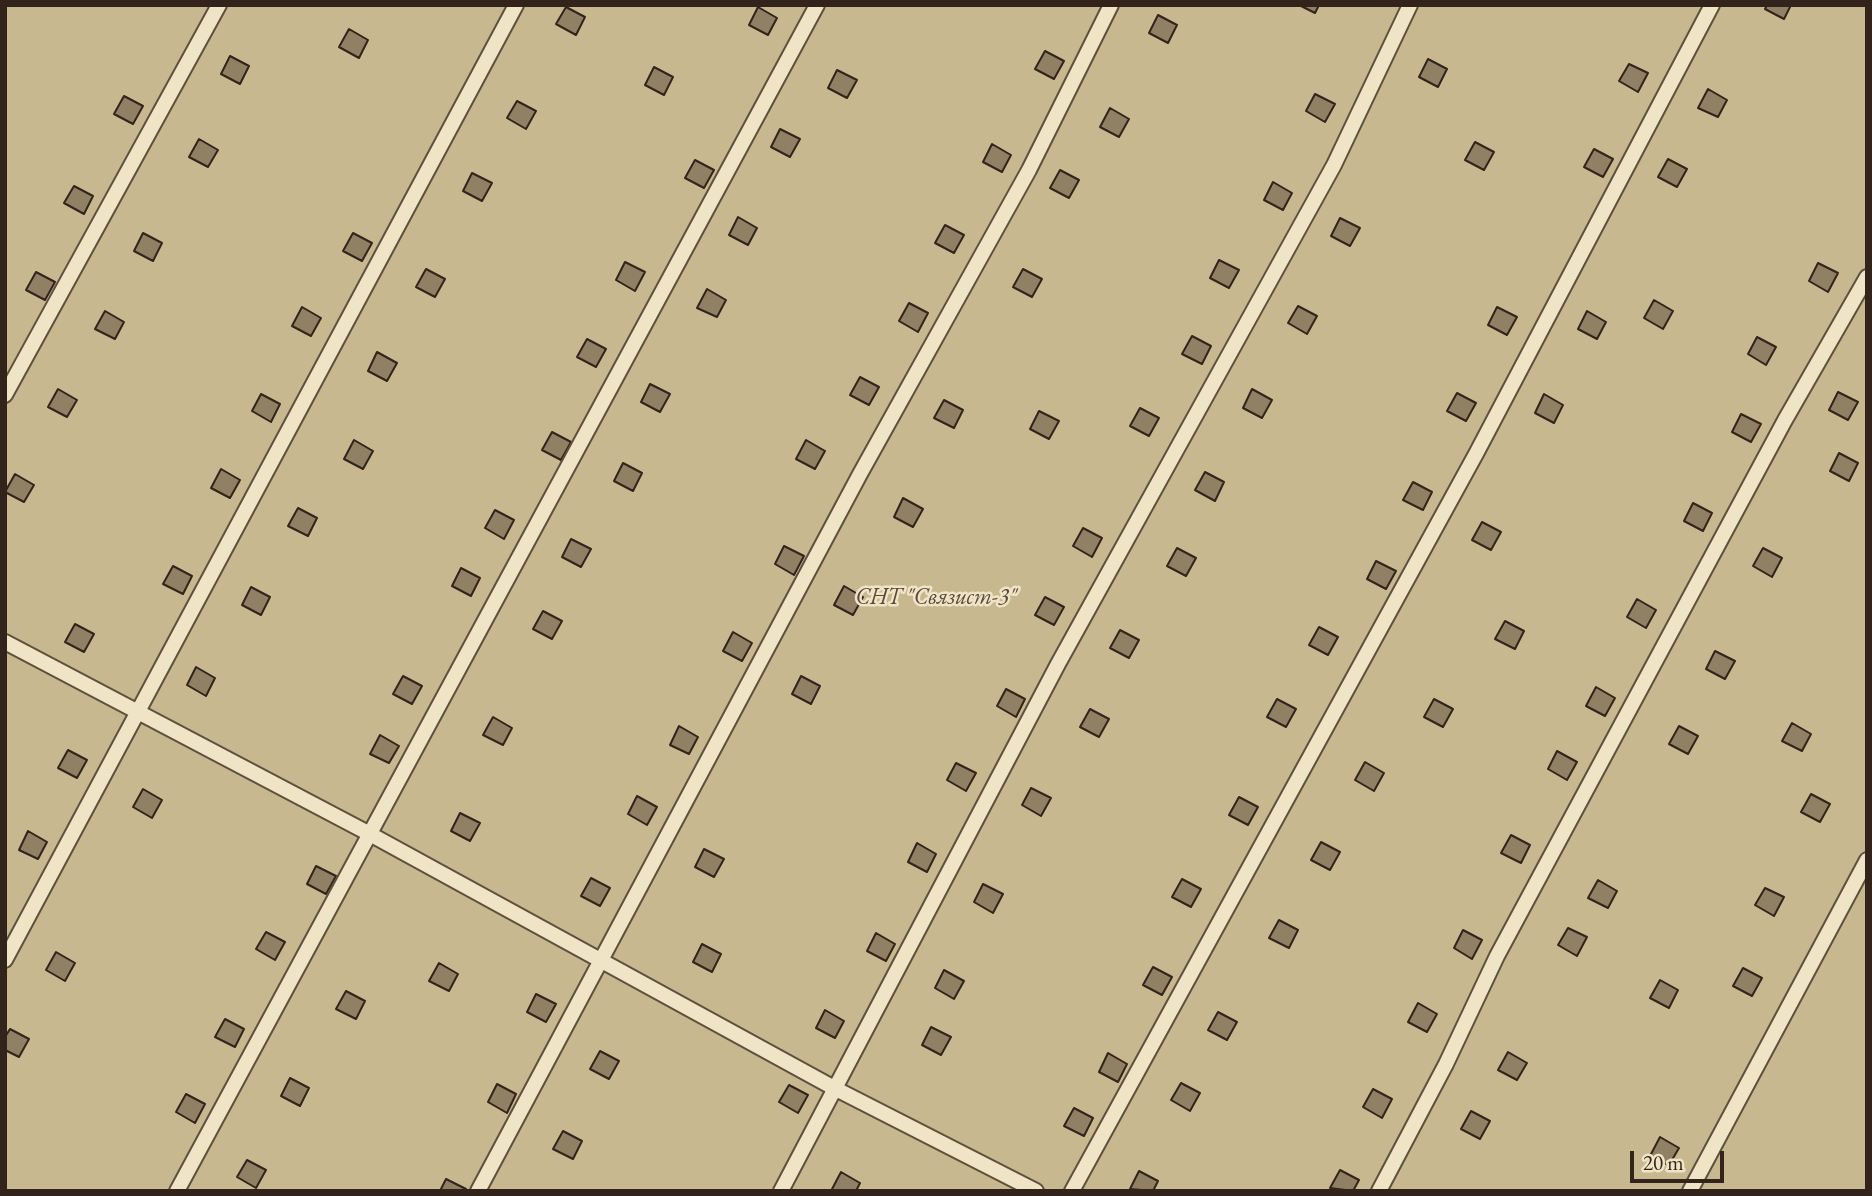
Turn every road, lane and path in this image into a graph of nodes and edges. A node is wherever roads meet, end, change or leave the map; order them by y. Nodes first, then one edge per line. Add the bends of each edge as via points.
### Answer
1 (219, 5) edge
2 (516, 5) edge
3 (817, 5) edge
4 (1111, 5) edge
5 (1410, 5) edge
6 (1712, 5) edge
7 (1867, 277) edge
8 (5, 395) edge
9 (5, 642) edge
10 (136, 712) junction
11 (368, 833) junction
12 (1867, 860) edge
13 (5, 960) edge
14 (599, 960) junction
15 (835, 1088) junction
16 (177, 1191) edge
17 (478, 1191) edge
18 (781, 1191) edge
19 (1036, 1191) edge
20 (1072, 1191) edge
21 (1379, 1191) edge
22 (1690, 1191) edge

1 - 8 lane
2 - 10 lane
3 - 11 lane
4 - 14 lane via 1029,170
5 - 15 lane via 1334,165 1058,664
6 - 20 lane via 1477,452
7 - 21 lane via 1496,956
9 - 10 lane
10 - 11 lane
10 - 13 lane
11 - 14 lane
11 - 16 lane
12 - 22 lane
14 - 15 lane
14 - 17 lane
15 - 18 lane
15 - 19 lane

